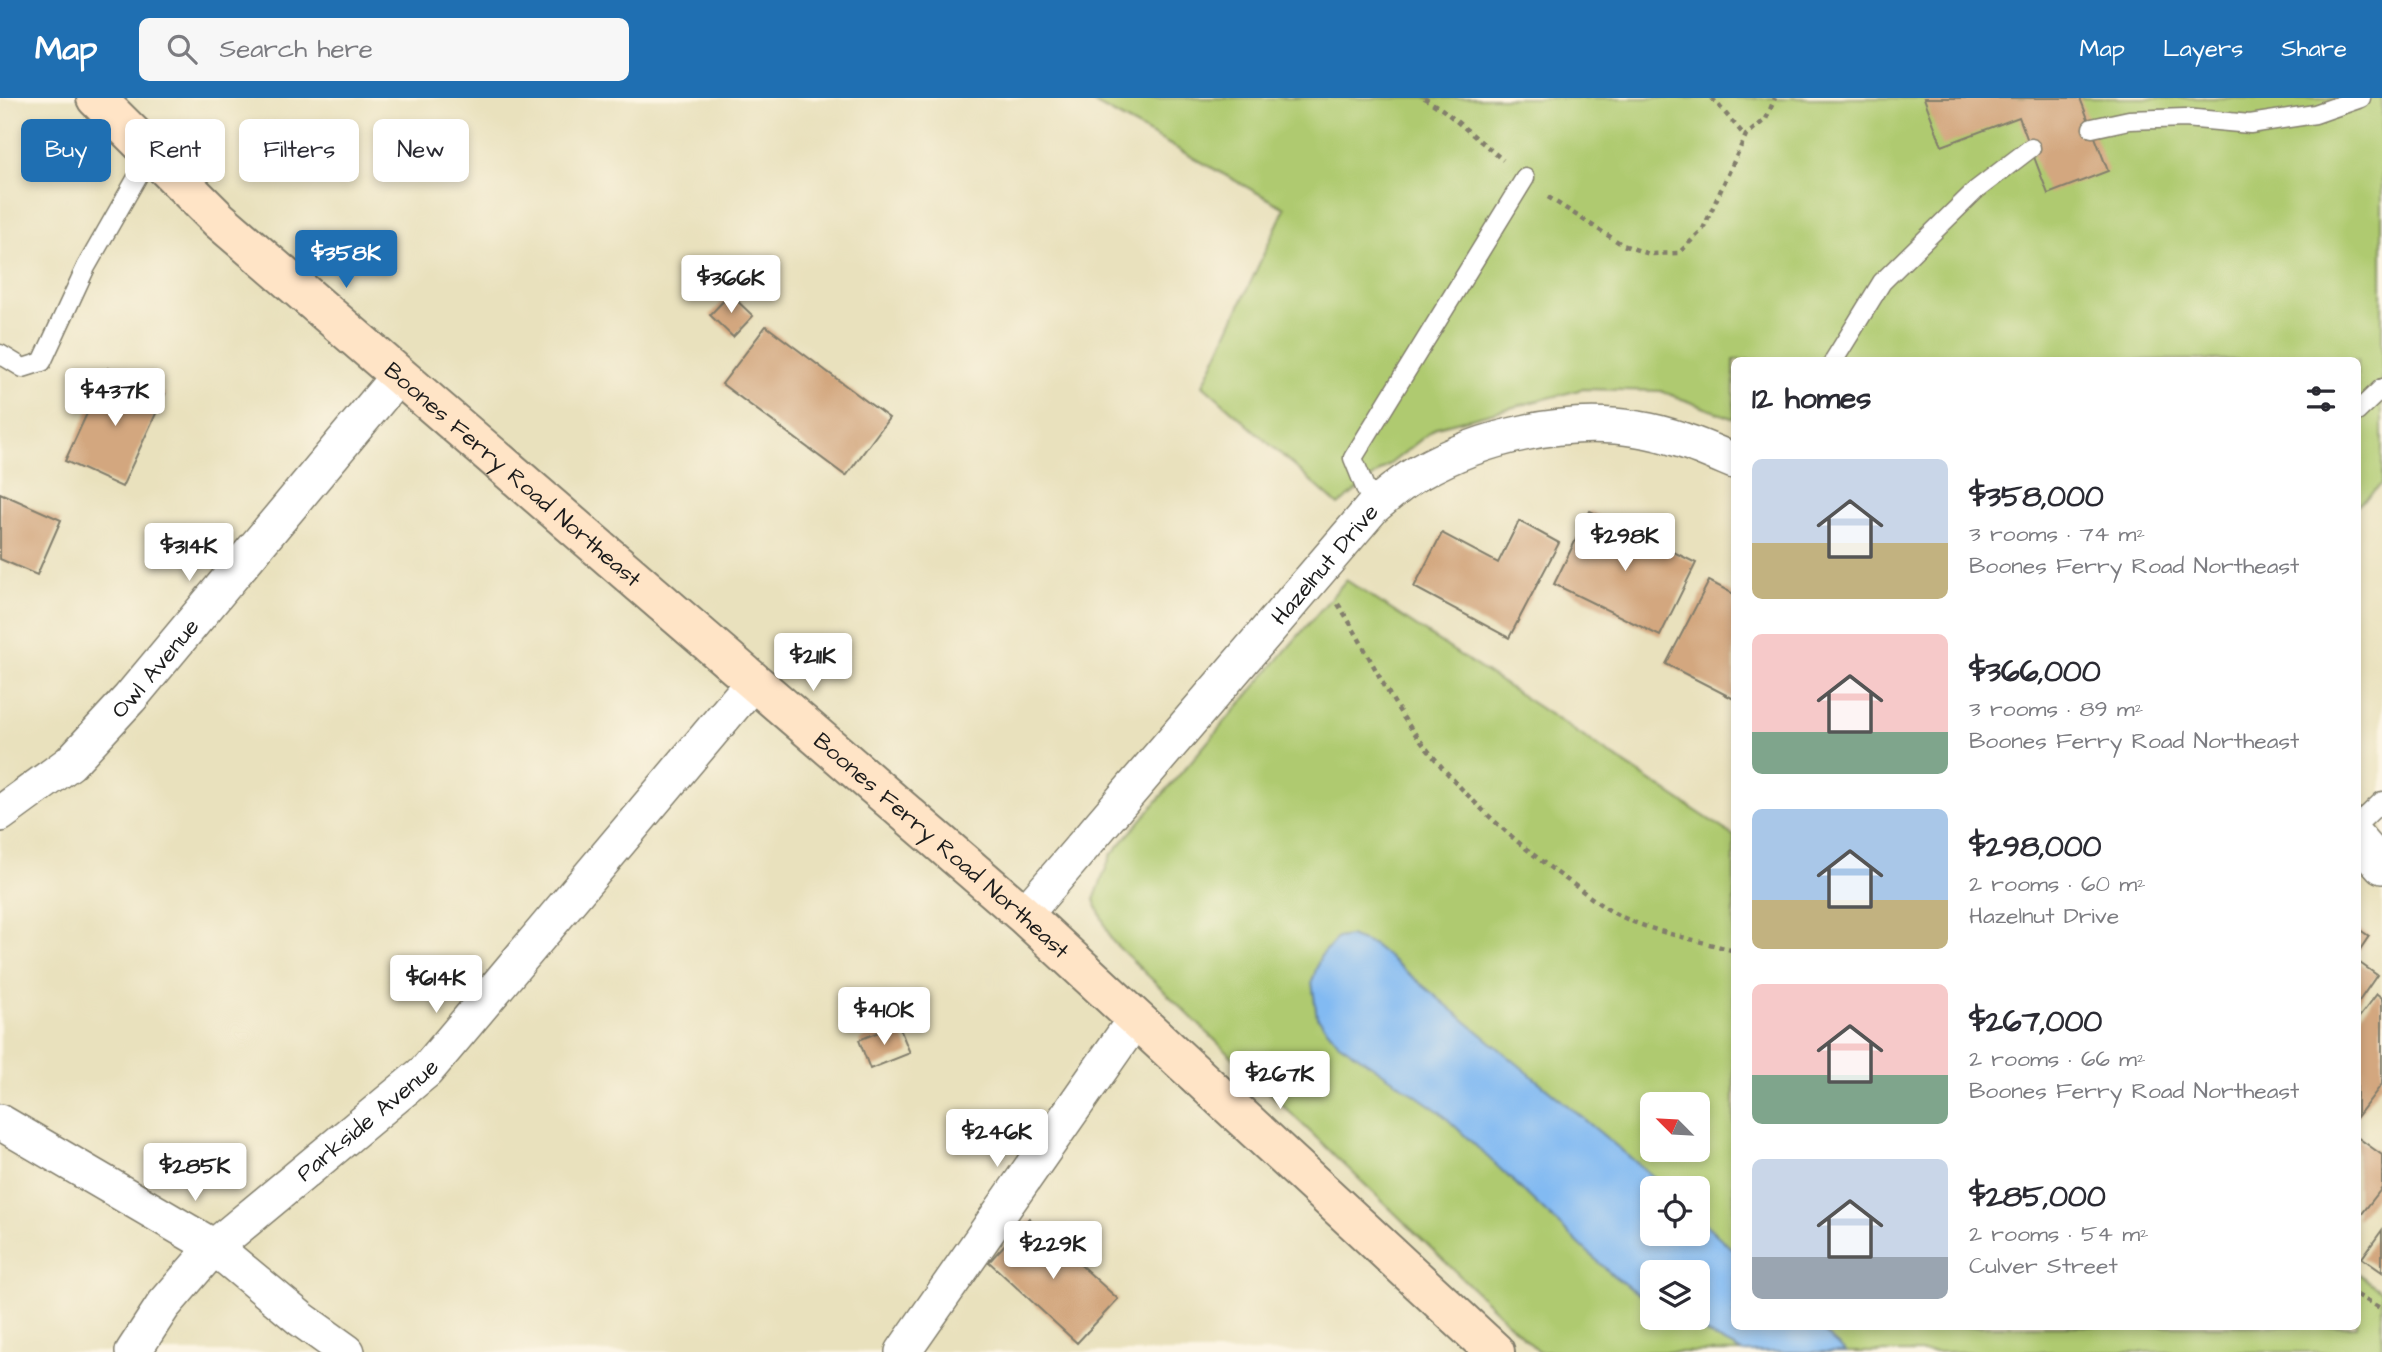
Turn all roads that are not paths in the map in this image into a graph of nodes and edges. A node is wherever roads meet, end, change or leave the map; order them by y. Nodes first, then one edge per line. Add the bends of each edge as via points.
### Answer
1 (96, 98) edge
2 (2361, 98) edge
3 (125, 127) edge
4 (2092, 128) dead end
5 (2031, 148) dead end
6 (1525, 178) road end
7 (134, 182) edge
8 (180, 182) edge
9 (0, 354) edge
10 (1836, 357) edge
11 (399, 375) junction
12 (2382, 388) edge
13 (2361, 408) edge
14 (1731, 460) edge
15 (1373, 507) junction
16 (754, 681) junction
17 (2382, 801) edge
18 (0, 814) edge
19 (2361, 821) edge
20 (2361, 842) edge
21 (2382, 866) edge
22 (1024, 915) junction
23 (1136, 1018) junction
24 (1, 1126) edge
25 (214, 1247) junction
26 (133, 1352) edge
27 (347, 1352) edge
28 (903, 1352) edge
29 (1495, 1352) edge

1 - 3 main road, Boones Ferry Road Northeast
2 - 4 lane via 2315,114 2250,124 2185,118 2129,120
5 - 10 lane via 1976,190 1882,282
6 - 15 lane via 1353,457
7 - 9 lane via 86,267 42,362 23,368
8 - 11 main road, Boones Ferry Road Northeast
11 - 16 main road, Boones Ferry Road Northeast
11 - 18 street, Owl Avenue via 130,698 70,763
12 - 13 lane
14 - 15 street, Hazelnut Drive via 1665,435 1575,426 1507,438 1453,456 1420,472
15 - 22 street, Hazelnut Drive
16 - 22 main road, Boones Ferry Road Northeast
16 - 25 street, Parkside Avenue via 426,1070
17 - 19 lane
20 - 21 street
22 - 23 main road, Boones Ferry Road Northeast
23 - 28 street
23 - 29 main road, Boones Ferry Road Northeast
24 - 25 street
25 - 26 street, Parkside Avenue via 163,1306
25 - 27 street

